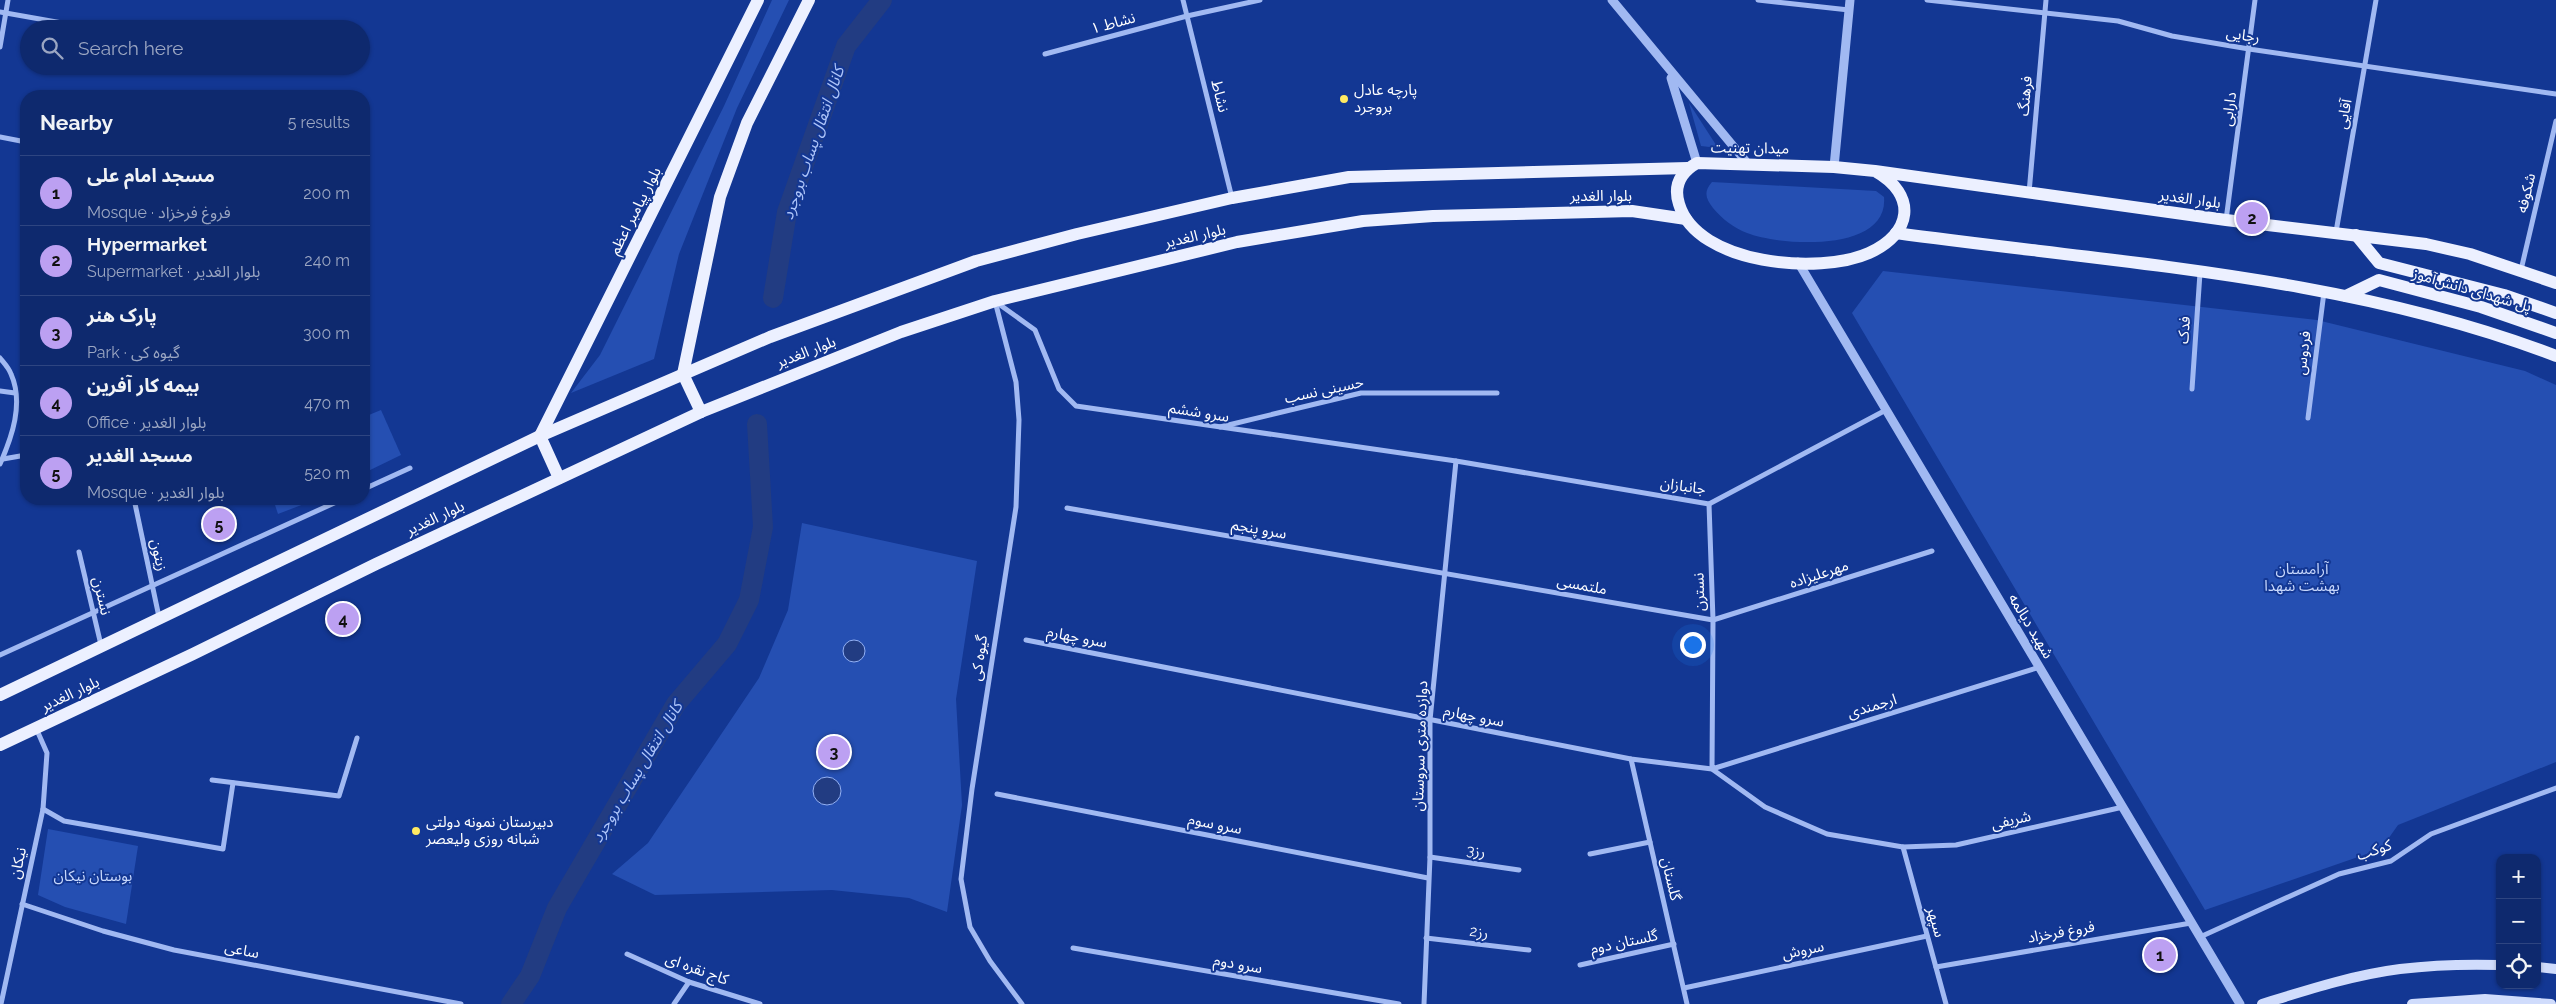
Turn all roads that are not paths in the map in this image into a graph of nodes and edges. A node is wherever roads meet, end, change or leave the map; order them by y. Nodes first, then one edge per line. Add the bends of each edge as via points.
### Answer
1 (8, 0) edge
2 (758, 0) edge
3 (809, 0) edge
4 (1184, 0) edge
5 (1260, 0) edge
6 (1612, 0) edge
7 (1758, 0) edge
8 (1850, 0) edge
9 (1927, 0) edge
10 (2046, 0) edge
11 (2255, 0) edge
12 (2376, 0) edge
13 (1849, 10) junction
14 (3, 13) edge
15 (2045, 13) junction
16 (1187, 16) junction
17 (44, 20) edge
18 (0, 47) edge
19 (2249, 49) junction
20 (1045, 54) dead end
21 (2366, 66) junction
22 (1670, 73) junction
23 (2556, 94) edge
24 (2556, 121) edge
25 (0, 137) edge
26 (20, 141) edge
27 (1748, 164) junction
28 (1693, 166) junction
29 (1834, 167) junction
30 (1875, 171) junction
31 (2029, 193) junction
32 (1232, 198) junction
33 (1686, 219) junction
34 (2226, 220) junction
35 (2336, 232) junction
36 (1896, 233) junction
37 (2356, 235) junction
38 (1798, 262) junction
39 (2521, 270) junction
40 (2200, 273) junction
41 (2556, 283) edge
42 (2324, 292) junction
43 (2346, 296) junction
44 (995, 301) junction
45 (2556, 313) edge
46 (2556, 333) edge
47 (2556, 356) edge
48 (0, 358) edge
49 (683, 374) junction
50 (2192, 389) dead end
51 (0, 391) edge
52 (15, 393) junction
53 (1496, 393) dead end
54 (1886, 410) junction
55 (701, 412) junction
56 (2308, 418) dead end
57 (1218, 427) junction
58 (540, 436) junction
59 (20, 456) edge
60 (1, 461) edge
61 (1456, 461) junction
62 (410, 468) dead end
63 (559, 478) junction
64 (370, 486) edge
65 (1709, 504) junction
66 (135, 505) edge
67 (330, 505) edge
68 (1067, 508) dead end
69 (1932, 551) dead end
70 (79, 552) dead end
71 (1446, 574) junction
72 (152, 586) junction
73 (93, 613) junction
74 (159, 617) junction
75 (1713, 620) junction
76 (1026, 640) dead end
77 (101, 645) junction
78 (0, 655) edge
79 (2040, 667) junction
80 (0, 694) edge
81 (1430, 720) junction
82 (36, 728) junction
83 (357, 738) dead end
84 (0, 745) edge
85 (1630, 759) junction
86 (1712, 769) junction
87 (212, 780) dead end
88 (233, 783) junction
89 (2556, 788) edge
90 (997, 794) dead end
91 (2123, 807) junction
92 (43, 809) junction
93 (1650, 842) junction
94 (1903, 847) junction
95 (1590, 854) dead end
96 (1430, 857) junction
97 (1519, 870) dead end
98 (1428, 878) junction
99 (22, 904) junction
100 (2191, 923) junction
101 (1927, 936) junction
102 (2200, 937) junction
103 (1426, 938) junction
104 (1674, 944) junction
105 (1073, 948) dead end
106 (1529, 950) dead end
107 (627, 954) dead end
108 (1580, 965) dead end
109 (2496, 965) edge
110 (1936, 967) junction
111 (2541, 967) edge
112 (2556, 968) edge
113 (689, 982) junction
114 (1684, 988) junction
115 (1, 1004) edge
116 (461, 1004) edge
117 (674, 1004) edge
118 (760, 1004) edge
119 (1022, 1004) edge
120 (1400, 1004) edge
121 (1424, 1004) edge
122 (1687, 1004) edge
123 (1946, 1004) edge
124 (2240, 1004) edge
125 (2262, 1004) edge
126 (2412, 1004) edge
127 (2551, 1004) edge

1 - 14 street
2 - 58 main road, بلوار پیامبر اعظم
3 - 49 main road via 747,123 729,169 720,197
4 - 16 street, نشاط
5 - 16 street, نشاط ۱
6 - 22 street
7 - 13 street
8 - 13 street
9 - 15 street, رجایی
10 - 15 street, فرهنگ
11 - 19 street, دارابی
12 - 21 street, آقایی
13 - 29 street
14 - 17 street
14 - 18 street
15 - 19 street, رجایی via 2118,21 2172,36
15 - 31 street, فرهنگ
16 - 20 street, نشاط ۱
16 - 32 street, نشاط
19 - 21 street, رجایی
19 - 34 street, دارابی
21 - 23 street, رجایی
21 - 35 street, آقایی
22 - 27 street
22 - 28 street
24 - 39 street, شکوفه
25 - 26 street
27 - 28 main road, میدان تهنیت
27 - 29 main road, میدان تهنیت
28 - 32 main road, بلوار الغدیر via 1349,177
28 - 33 main road via 1678,186 1677,198
29 - 30 main road, میدان تهنیت
30 - 31 main road, بلوار الغدیر
30 - 36 main road, میدان تهنیت via 1895,185 1902,195 1903,215
31 - 34 main road, بلوار الغدیر
32 - 49 main road, بلوار الغدیر via 976,261 830,314
33 - 38 main road via 1702,235 1740,255
33 - 44 main road, بلوار الغدیر via 1632,211 1363,221 1237,242
34 - 35 main road, بلوار الغدیر
35 - 37 main road, بلوار الغدیر
36 - 38 main road via 1876,249 1858,257
36 - 40 main road
37 - 39 main road, بلوار الغدیر via 2426,244
37 - 45 main road, پل شهدای دانش‌آموز via 2379,263 2504,295
38 - 54 street, شهید دیالمه
39 - 41 main road, بلوار الغدیر
40 - 42 main road
40 - 50 street, فدک
42 - 43 main road
42 - 56 street, فردوس
43 - 46 main road, پل شهدای دانش‌آموز via 2379,280 2482,307
43 - 47 main road via 2465,325
44 - 55 main road, بلوار الغدیر via 901,332
44 - 57 street, سرو ششم via 1035,330 1059,390 1076,406
44 - 119 street, گیوه کی via 1016,382 1019,420 1016,507 961,879 970,927
48 - 52 street via 12,374
49 - 55 main road
49 - 58 main road, بلوار الغدیر
51 - 52 street
52 - 60 street via 17,403 12,437
53 - 57 street, حسینی نسب via 1361,393
54 - 65 street, جانبازان
54 - 79 street, شهید دیالمه
55 - 63 main road, بلوار الغدیر
57 - 61 street, سرو ششم
58 - 63 main road
58 - 74 main road, بلوار الغدیر
59 - 60 street
61 - 65 street, جانبازان
61 - 71 street, دوازده متری سروستان
62 - 64 street
63 - 82 main road, بلوار الغدیر
65 - 75 street, نسترن
66 - 72 street, زیتون
67 - 72 street
68 - 71 street, سرو پنجم
69 - 75 street, مهرعلیزاده
70 - 73 street, نسترن
71 - 75 street, ملتمسی
71 - 81 street, دوازده متری سروستان
72 - 73 street
72 - 74 street, زیتون
73 - 77 street, نسترن
73 - 78 street
74 - 77 main road, بلوار الغدیر
75 - 86 street, نسترن
76 - 81 street, سرو چهارم
77 - 80 main road, بلوار الغدیر
79 - 86 street, ارجمندی
79 - 91 street, شهید دیالمه
81 - 85 street, سرو چهارم
81 - 96 street, دوازده متری سروستان
82 - 84 main road, بلوار الغدیر
82 - 92 street, نیکان via 47,753
83 - 88 street via 339,796
85 - 86 street, سرو چهارم
85 - 93 street, گلستان
86 - 94 street, سرو چهارم via 1765,807 1827,834
87 - 88 street
88 - 92 street via 223,850 64,821
89 - 102 street, کوکب via 2431,834 2392,861 2339,874
90 - 98 street, سرو سوم
91 - 94 street, شریفی via 1956,845
91 - 100 street, شهید دیالمه
92 - 99 street, نیکان
93 - 95 street
93 - 104 street, گلستان
94 - 101 street, سپهر
96 - 97 street, رز3
96 - 98 street, دوازده متری سروستان
98 - 103 street, دوازده متری سروستان
99 - 115 street, نیکان
99 - 116 street, ساعی via 174,950
100 - 102 street, شهید دیالمه
100 - 110 street, فروغ فرخزاد
101 - 110 street, سپهر
101 - 114 street, سروش
102 - 124 street, شهید دیالمه
103 - 106 street, رز2
103 - 121 street, دوازده متری سروستان
104 - 108 street, گلستان دوم
104 - 114 street, گلستان
105 - 120 street, سرو دوم
107 - 113 street, کاج نقره ای
109 - 125 main road via 2399,969 2320,986
110 - 123 street, سپهر
111 - 112 main road
113 - 117 street
113 - 118 street, کاج نقره ای
114 - 122 street, گلستان
126 - 127 main road via 2485,999

